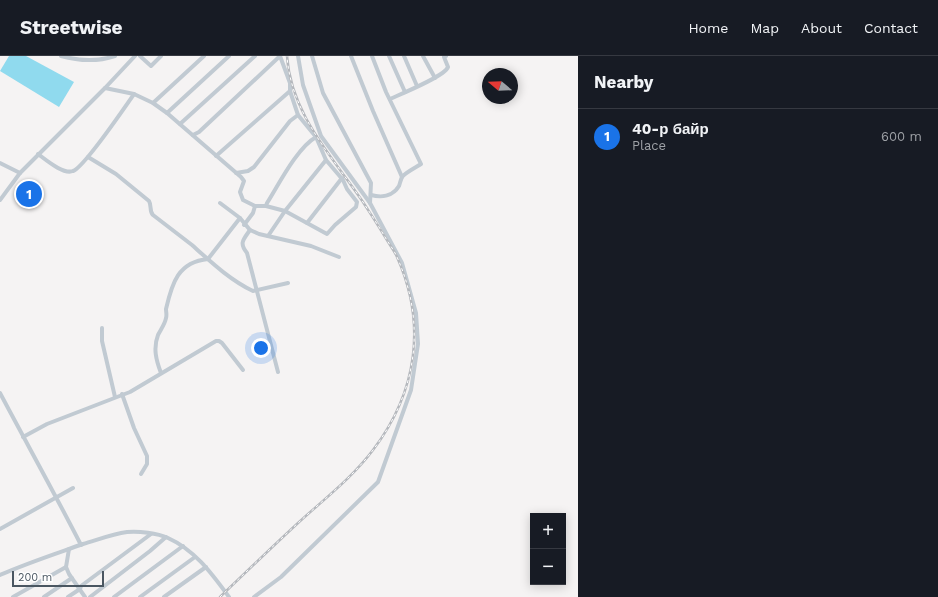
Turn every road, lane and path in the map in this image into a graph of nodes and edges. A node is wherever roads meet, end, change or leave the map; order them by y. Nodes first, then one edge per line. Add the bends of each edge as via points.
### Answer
1 (61, 56) edge
2 (115, 56) edge
3 (135, 56) edge
4 (140, 56) edge
5 (161, 56) edge
6 (204, 56) edge
7 (229, 56) edge
8 (255, 56) edge
9 (280, 56) edge
10 (298, 56) edge
11 (312, 56) edge
12 (351, 56) edge
13 (372, 56) edge
14 (389, 56) edge
15 (404, 56) edge
16 (423, 56) edge
17 (444, 56) edge
18 (435, 78) junction
19 (417, 86) junction
20 (105, 88) junction
21 (290, 91) junction
22 (405, 92) junction
23 (134, 94) junction
24 (390, 100) junction
25 (153, 103) junction
26 (167, 113) junction
27 (298, 115) junction
28 (180, 124) junction
29 (193, 136) junction
30 (316, 137) junction
31 (38, 154) junction
32 (216, 156) junction
33 (88, 157) junction
34 (326, 160) junction
35 (0, 163) edge
36 (20, 173) junction
37 (236, 173) junction
38 (402, 177) junction
39 (342, 178) junction
40 (371, 196) junction
41 (0, 200) edge
42 (220, 203) dead end
43 (370, 203) junction
44 (255, 206) junction
45 (266, 206) junction
46 (285, 211) junction
47 (240, 218) junction
48 (306, 223) junction
49 (244, 225) junction
50 (250, 230) junction
51 (268, 236) junction
52 (339, 257) dead end
53 (208, 259) junction
54 (288, 283) dead end
55 (257, 291) junction
56 (102, 328) dead end
57 (243, 370) dead end
58 (278, 372) dead end
59 (161, 374) junction
60 (0, 393) edge
61 (122, 394) junction
62 (115, 397) junction
63 (23, 437) junction
64 (141, 474) dead end
65 (73, 488) dead end
66 (57, 498) junction
67 (0, 530) edge
68 (152, 534) junction
69 (166, 537) junction
70 (81, 545) junction
71 (182, 546) junction
72 (69, 549) junction
73 (196, 556) junction
74 (66, 567) junction
75 (206, 567) junction
76 (0, 575) edge
77 (72, 578) junction
78 (80, 589) junction
79 (13, 597) edge
80 (44, 597) edge
81 (68, 597) edge
82 (85, 597) edge
83 (90, 597) edge
84 (114, 597) edge
85 (140, 597) edge
86 (164, 597) edge
87 (229, 597) edge
88 (254, 597) edge

1 - 2 street via 84,60
3 - 20 street
4 - 5 street via 151,66
6 - 25 street
7 - 26 street
8 - 28 street
9 - 21 street via 290,83
9 - 29 street
10 - 43 street via 303,85 321,136
11 - 40 street via 323,93 371,183
12 - 38 street
13 - 24 street
14 - 22 street
15 - 19 street
16 - 18 street
17 - 18 street via 448,69
18 - 19 street
19 - 22 street
20 - 23 street
20 - 31 street
21 - 27 street
21 - 32 street
22 - 24 street
23 - 25 street
23 - 33 street
24 - 38 street via 420,164
25 - 26 street
26 - 28 street
27 - 30 street
27 - 37 street via 290,120 254,167
28 - 29 street
29 - 32 street
30 - 34 street
30 - 45 street via 294,161
31 - 33 street via 51,164 71,172
31 - 36 street
32 - 37 street
33 - 53 street via 116,174 149,201 153,215
34 - 39 street
34 - 46 street
35 - 36 street
36 - 41 street
37 - 44 street via 244,181 240,192 243,200
38 - 40 street via 399,186 387,196
39 - 48 street
39 - 48 street via 356,202 356,207 327,234
40 - 43 street
42 - 47 street
43 - 88 street via 402,262 416,313 418,344 411,390 378,482 281,577
44 - 45 street
44 - 49 street
45 - 46 street
46 - 48 street
46 - 51 street
47 - 49 street
47 - 53 street
49 - 50 street
50 - 51 street
50 - 55 street via 242,246 247,253
51 - 52 street via 310,246
53 - 55 street via 228,277 250,290
53 - 59 street via 184,267 176,277 166,310 166,319 155,348
54 - 55 street
55 - 58 street
56 - 62 street via 102,341
57 - 59 street via 219,341
59 - 61 street
60 - 63 street
61 - 62 street
61 - 64 street via 147,456 147,464
62 - 63 street via 47,424
63 - 66 street
65 - 66 street
66 - 67 street
66 - 70 street
68 - 69 street
68 - 70 street via 126,532
68 - 78 street
69 - 71 street
69 - 83 street
70 - 72 street
71 - 73 street
71 - 84 street
72 - 74 street
72 - 76 street
73 - 75 street
73 - 85 street
74 - 77 street
74 - 79 street
75 - 86 street
75 - 87 street
77 - 78 street
77 - 80 street
78 - 81 street
78 - 82 street

